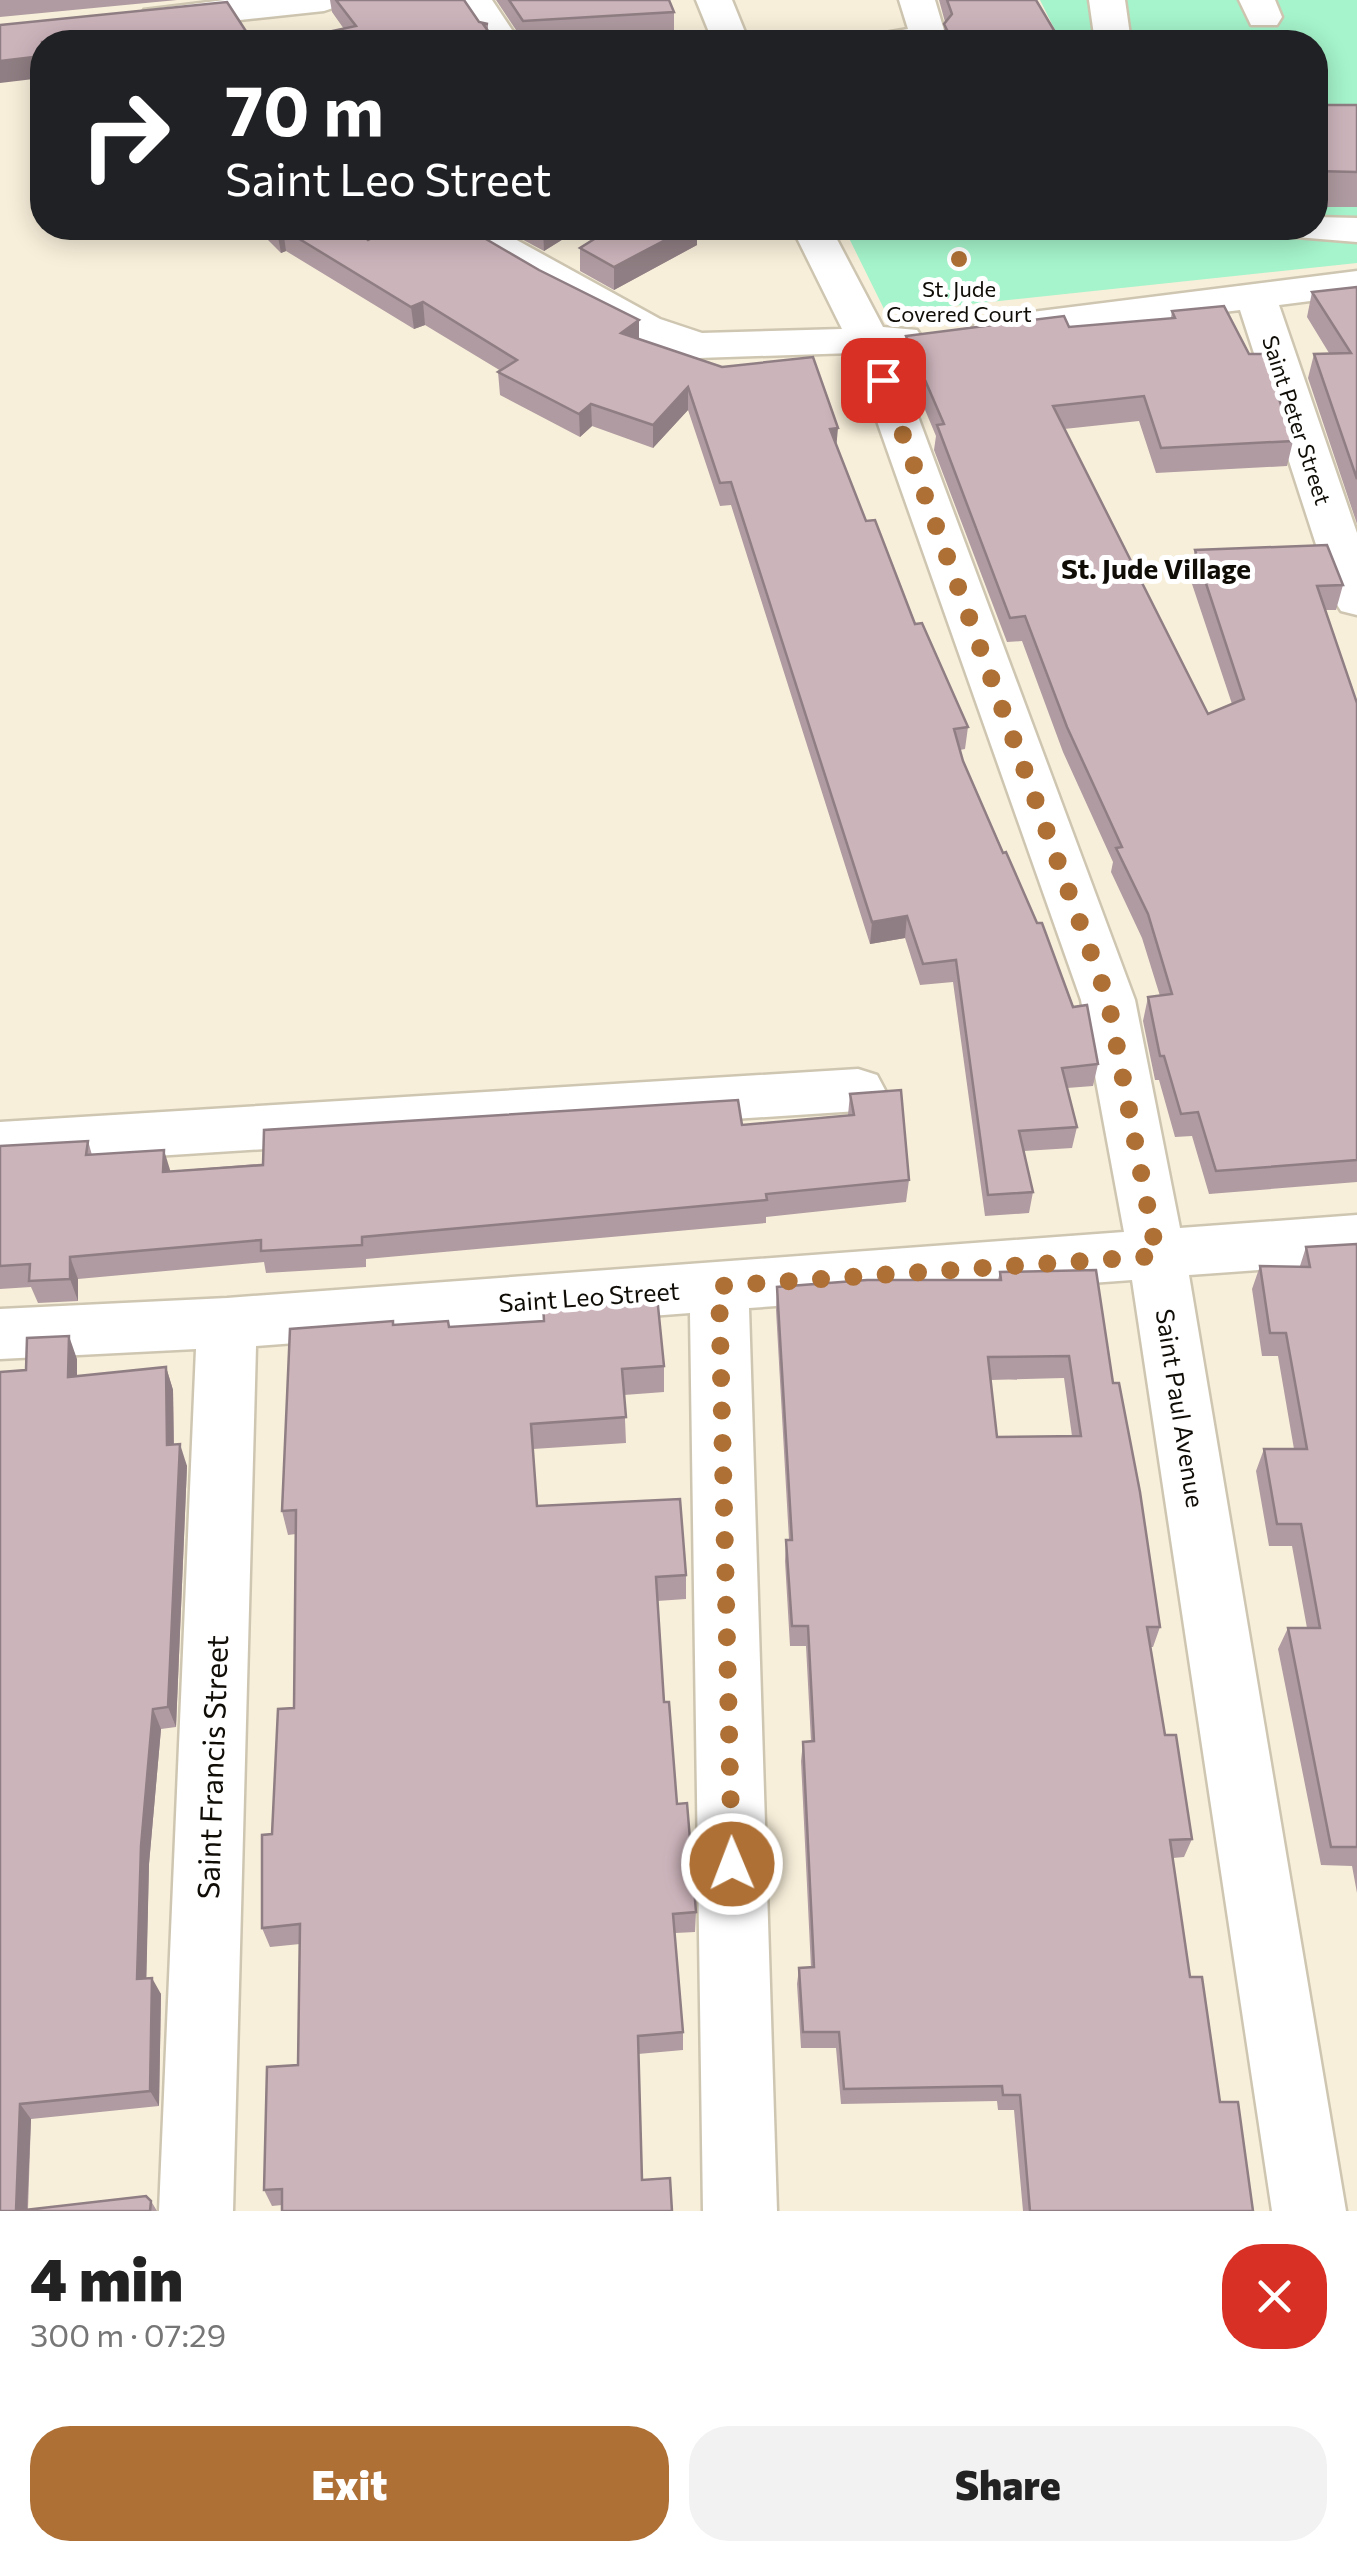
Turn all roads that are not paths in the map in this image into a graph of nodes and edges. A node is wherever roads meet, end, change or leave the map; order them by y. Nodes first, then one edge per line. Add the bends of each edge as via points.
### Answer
1 (324, 0) edge
2 (474, 0) edge
3 (716, 0) edge
4 (918, 0) edge
5 (1106, 0) edge
6 (270, 6) junction
7 (124, 21) edge
8 (285, 30) edge
9 (494, 30) edge
10 (727, 30) edge
11 (926, 30) edge
12 (1111, 30) edge
13 (1328, 229) edge
14 (1357, 230) edge
15 (488, 240) edge
16 (818, 240) edge
17 (586, 245) edge
18 (545, 272) junction
19 (1357, 284) edge
20 (1256, 297) junction
21 (870, 343) junction
22 (1357, 600) edge
23 (858, 1090) edge
24 (0, 1144) edge
25 (1357, 1239) edge
26 (1157, 1256) junction
27 (719, 1286) junction
28 (227, 1323) junction
29 (0, 1334) edge
30 (196, 2211) edge
31 (740, 2211) edge
32 (1309, 2211) edge

1 - 6 street
2 - 9 street
3 - 10 street
4 - 11 street
5 - 12 street
6 - 7 street
6 - 8 street
13 - 14 street
15 - 18 street
16 - 21 street, Saint Paul Avenue
17 - 18 street
18 - 21 street via 645,328 698,346
19 - 20 street
20 - 21 street
20 - 22 street, Saint Peter Street
21 - 26 street, Saint Paul Avenue via 1108,1000
23 - 24 street
25 - 26 street, Saint Leo Street
26 - 27 street, Saint Leo Street
26 - 32 street, Saint Paul Avenue
27 - 28 street, Saint Leo Street
27 - 31 street
28 - 29 street, Saint Leo Street
28 - 30 street, Saint Francis Street

